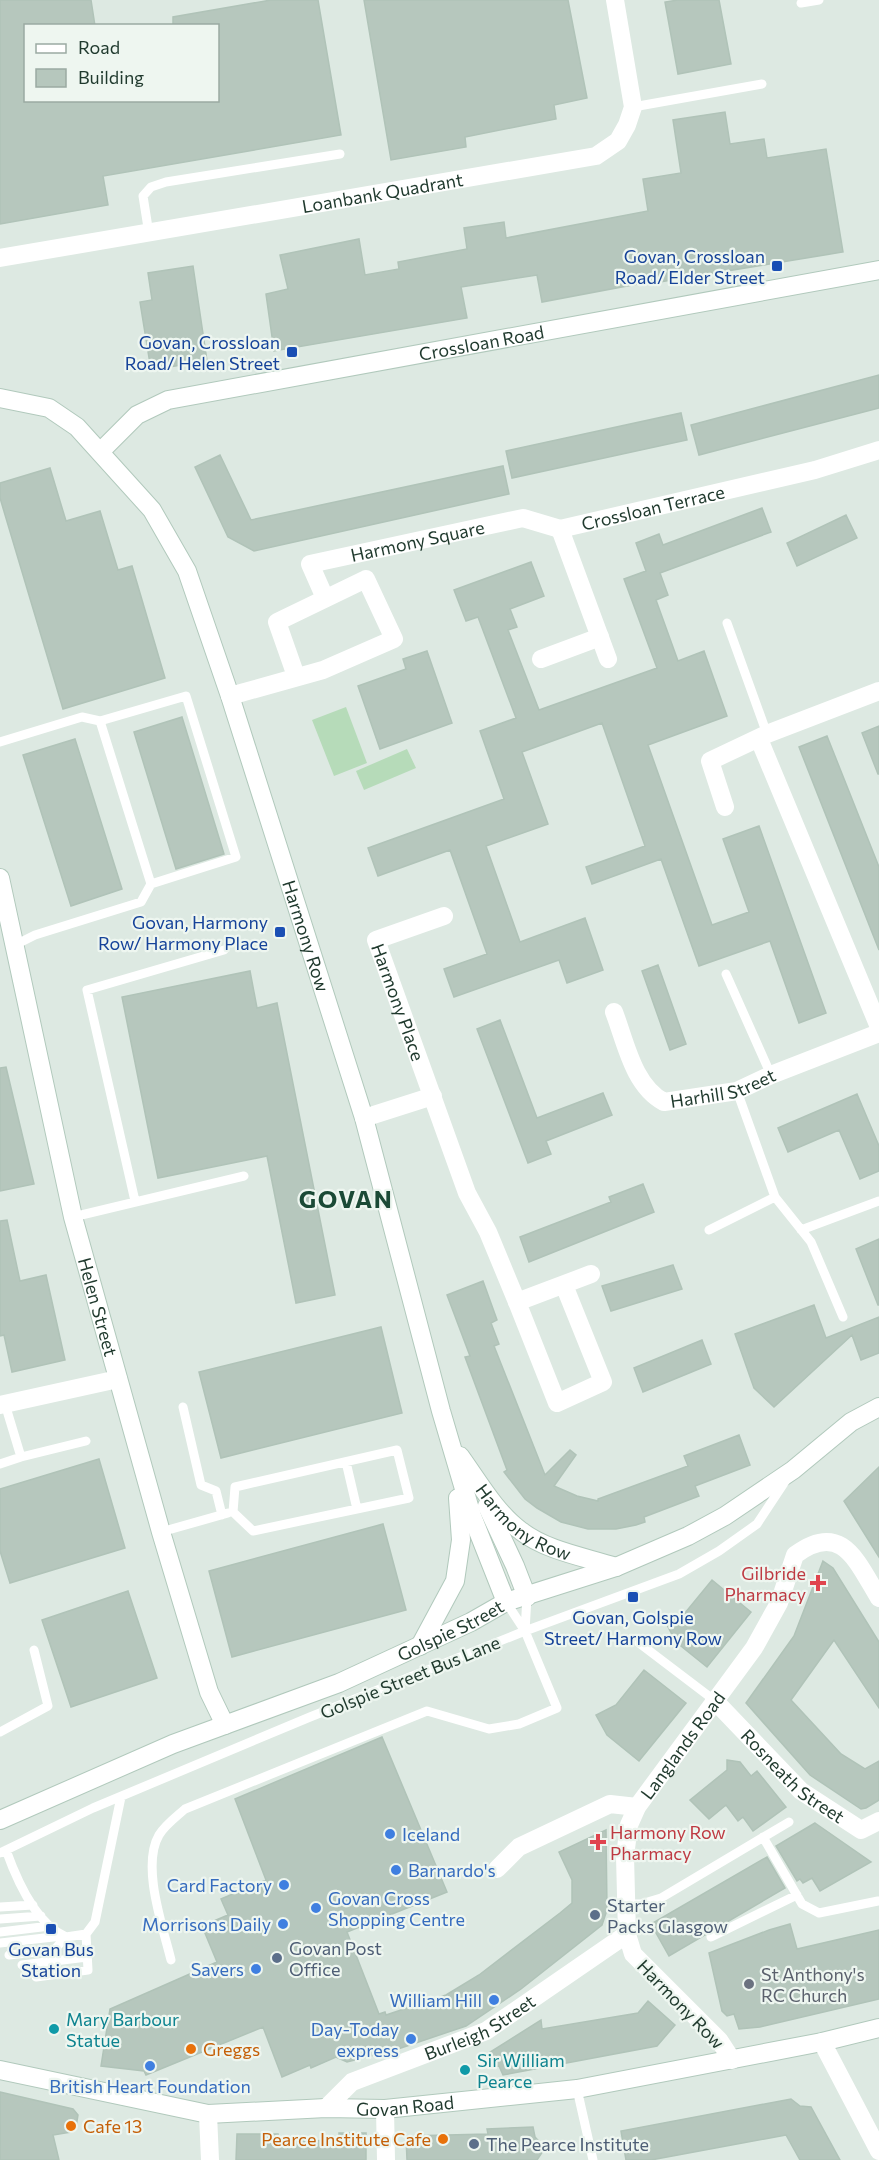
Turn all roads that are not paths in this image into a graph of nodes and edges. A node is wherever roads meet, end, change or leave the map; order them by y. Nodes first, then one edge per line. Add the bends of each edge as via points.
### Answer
1 (615, 0) edge
2 (819, 0) edge
3 (801, 3) dead end
4 (762, 84) dead end
5 (633, 107) junction
6 (340, 153) dead end
7 (149, 234) junction
8 (0, 258) edge
9 (879, 270) edge
10 (0, 398) edge
11 (879, 450) edge
12 (100, 452) junction
13 (560, 529) junction
14 (325, 598) junction
15 (727, 624) dead end
16 (600, 638) junction
17 (608, 658) dead end
18 (541, 659) dead end
19 (296, 676) junction
20 (879, 691) edge
21 (230, 696) junction
22 (100, 721) junction
23 (763, 737) junction
24 (0, 742) edge
25 (724, 807) dead end
26 (0, 878) edge
27 (151, 884) junction
28 (444, 916) dead end
29 (15, 945) junction
30 (224, 950) dead end
31 (726, 974) dead end
32 (614, 1012) dead end
33 (879, 1028) edge
34 (879, 1033) edge
35 (771, 1075) junction
36 (737, 1091) junction
37 (433, 1096) junction
38 (364, 1118) junction
39 (244, 1176) dead end
40 (776, 1197) junction
41 (135, 1201) junction
42 (879, 1202) edge
43 (73, 1217) junction
44 (709, 1230) dead end
45 (801, 1230) junction
46 (591, 1274) dead end
47 (564, 1285) junction
48 (517, 1302) junction
49 (843, 1317) dead end
50 (118, 1379) junction
51 (2, 1404) edge
52 (183, 1407) dead end
53 (879, 1407) edge
54 (86, 1441) dead end
55 (453, 1447) junction
56 (21, 1458) junction
57 (346, 1462) junction
58 (0, 1464) edge
59 (793, 1470) junction
60 (357, 1509) junction
61 (233, 1512) junction
62 (222, 1515) junction
63 (161, 1532) junction
64 (616, 1567) junction
65 (527, 1597) junction
66 (879, 1598) edge
67 (506, 1602) junction
68 (525, 1631) junction
69 (639, 1642) dead end
70 (420, 1646) junction
71 (34, 1650) dead end
72 (714, 1700) junction
73 (225, 1725) junction
74 (0, 1732) edge
75 (121, 1797) junction
76 (637, 1807) junction
77 (0, 1821) edge
78 (879, 1821) edge
79 (789, 1822) dead end
80 (763, 1837) junction
81 (3, 1851) edge
82 (497, 1869) dead end
83 (797, 1895) junction
84 (878, 1901) edge
85 (626, 1904) junction
86 (33, 1905) junction
87 (0, 1907) edge
88 (41, 1916) junction
89 (0, 1919) edge
90 (50, 1926) junction
91 (0, 1932) edge
92 (86, 1934) junction
93 (627, 1934) junction
94 (711, 1936) dead end
95 (64, 1937) junction
96 (0, 1943) edge
97 (9, 1955) dead end
98 (87, 1957) junction
99 (171, 1960) dead end
100 (22, 1965) dead end
101 (36, 1977) dead end
102 (879, 2028) edge
103 (822, 2042) junction
104 (732, 2060) junction
105 (0, 2070) edge
106 (577, 2089) junction
107 (327, 2108) junction
108 (385, 2109) junction
109 (208, 2114) junction
110 (879, 2151) edge
111 (210, 2160) edge
112 (386, 2160) edge
113 (593, 2160) edge

1 - 5 street
2 - 3 lane
4 - 5 lane
5 - 7 street, Loanbank Quadrant via 618,141 596,156
6 - 7 lane via 151,187 143,196
7 - 8 street, Loanbank Quadrant
9 - 12 street, Crossloan Road via 168,400 137,416
10 - 12 street, Harmony Row via 49,408 77,427
11 - 13 street, Crossloan Terrace via 815,470
12 - 21 street, Harmony Row via 152,510 173,542 195,591
13 - 14 street, Harmony Square via 523,518 310,564
13 - 16 street, Crossloan Terrace
14 - 19 street, Harmony Square via 277,622
14 - 19 street, Harmony Square via 366,579 394,639 323,670
15 - 23 lane
16 - 17 street, Crossloan Terrace
16 - 18 street
19 - 21 street, Harmony Square
20 - 23 street
21 - 38 street, Harmony Row
22 - 24 lane via 82,717
22 - 27 lane
22 - 27 lane via 186,696 236,857
23 - 25 street via 710,761
23 - 33 street
26 - 29 street, Helen Street
27 - 29 lane via 141,902
28 - 37 street, Harmony Place via 376,940
29 - 43 street, Helen Street
30 - 41 lane via 87,990
31 - 35 lane
32 - 36 street, Harhill Street via 641,1082 654,1096 664,1102
34 - 35 street, Harhill Street
35 - 36 street, Harhill Street
36 - 40 lane
37 - 38 street
37 - 48 street, Harmony Place via 467,1193
38 - 55 street, Harmony Row
39 - 41 lane
40 - 44 lane
40 - 45 lane
41 - 43 lane
42 - 45 lane
43 - 50 street, Helen Street
45 - 49 lane via 811,1242
46 - 47 street
47 - 48 street
47 - 48 street, Harmony Place via 603,1382 557,1403
50 - 51 street
50 - 63 street, Helen Street
51 - 56 lane
52 - 62 lane via 201,1485 216,1491
53 - 59 street, Golspie Street via 851,1422
54 - 56 lane
55 - 64 street, Harmony Row via 503,1514 522,1532 547,1545
55 - 65 street, Harmony Row via 496,1522
55 - 67 street, Harmony Row via 472,1516
55 - 70 street, Harmony Row via 460,1556 455,1581
56 - 58 lane
57 - 60 lane
57 - 60 lane via 397,1450 409,1498
57 - 61 lane via 235,1487
59 - 64 street, Golspie Street via 698,1532
59 - 68 lane, Golspie Street Bus Lane via 757,1524 719,1551 679,1574
60 - 61 lane via 253,1531
61 - 62 lane
62 - 63 lane
63 - 73 street, Helen Street via 209,1692
64 - 65 street, Golspie Street
65 - 67 street, Golspie Street
65 - 68 lane
66 - 72 street, Langlands Road via 852,1553 837,1542 824,1540 806,1547 795,1555 778,1603 754,1648
67 - 68 lane
67 - 70 street, Golspie Street
68 - 75 lane, Golspie Street Bus Lane
68 - 99 lane via 557,1708 519,1724 489,1729 427,1711 185,1809 166,1826 152,1855 157,1905
69 - 72 lane
70 - 73 street, Golspie Street via 339,1683
71 - 74 lane via 48,1706
72 - 76 street, Langlands Road
72 - 78 street, Rosneath Street via 801,1791 861,1830
73 - 77 street, Golspie Street via 117,1767
75 - 81 lane, Golspie Street Bus Lane
75 - 92 lane via 95,1922
76 - 82 street, Langlands Road via 610,1804 519,1847
76 - 85 street, Harmony Row via 629,1825 625,1856
79 - 80 lane
80 - 83 lane
80 - 85 lane via 661,1898
81 - 86 lane
83 - 84 lane via 802,1904 819,1913
83 - 94 lane
85 - 93 street, Harmony Row
86 - 87 lane
86 - 88 lane
88 - 89 lane
88 - 90 lane
90 - 91 lane
90 - 95 lane
92 - 95 lane
92 - 98 lane
93 - 104 street, Harmony Row via 633,1954 719,2040
93 - 107 street, Burleigh Street via 486,2031 352,2082
95 - 96 lane
95 - 97 lane via 54,1950
98 - 100 lane
98 - 101 lane via 88,1970
102 - 103 street, Govan Road
103 - 104 street, Govan Road
103 - 110 street
104 - 106 street, Govan Road
105 - 109 street, Govan Road
106 - 108 street, Govan Road
106 - 113 lane
107 - 108 street, Govan Road
107 - 109 street, Govan Road
108 - 112 street
109 - 111 street

